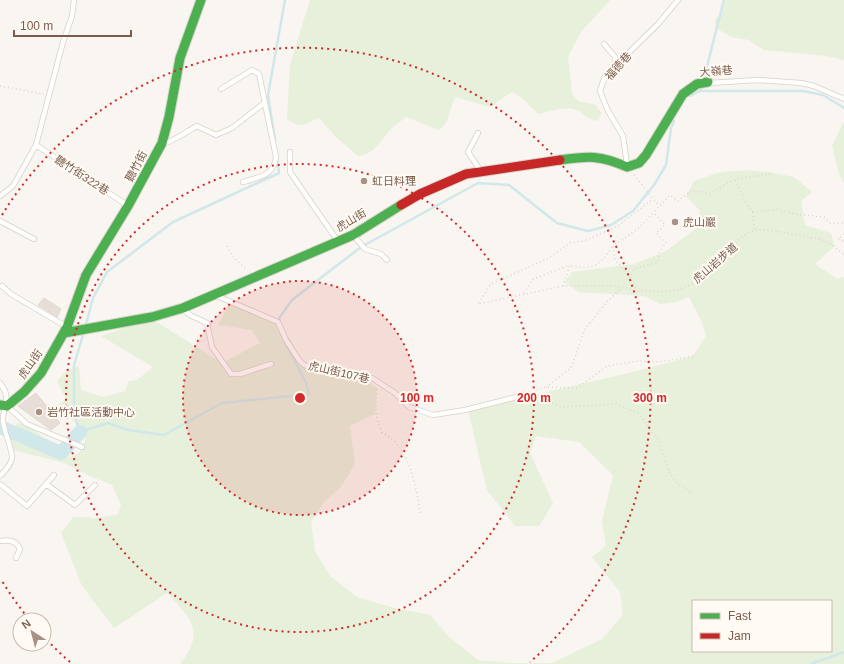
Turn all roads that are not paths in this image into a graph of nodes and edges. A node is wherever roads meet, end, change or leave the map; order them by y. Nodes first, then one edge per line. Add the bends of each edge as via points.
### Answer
1 (74, 0) edge
2 (201, 0) edge
3 (678, 0) edge
4 (604, 44) dead end
5 (616, 65) junction
6 (708, 82) joint
7 (221, 89) dead end
8 (844, 99) edge
9 (264, 103) junction
10 (478, 133) dead end
11 (162, 143) junction
12 (36, 145) junction
13 (290, 152) dead end
14 (627, 167) junction
15 (481, 172) junction
16 (243, 182) dead end
17 (0, 196) edge
18 (128, 206) junction
19 (0, 221) edge
20 (353, 235) junction
21 (34, 239) dead end
22 (338, 242) junction
23 (387, 260) dead end
24 (2, 286) dead end
25 (215, 295) junction
26 (183, 308) junction
27 (68, 331) junction
28 (271, 364) dead end
29 (0, 383) edge
30 (528, 394) road end
31 (3, 406) edge
32 (82, 447) dead end
33 (54, 475) dead end
34 (0, 476) edge
35 (0, 484) edge
36 (46, 484) junction
37 (95, 485) dead end
38 (0, 541) edge
39 (16, 558) dead end

1 - 12 lane via 72,16
2 - 11 street, 聽竹街 via 180,58
3 - 5 lane, 福德巷 via 658,24
4 - 5 lane via 615,57
5 - 14 lane, 福德巷 via 605,76 600,91 623,136
6 - 8 lane, 大嶺巷 via 758,80 801,83
6 - 14 street, 大嶺巷 via 697,84 683,94 646,155 639,163
7 - 9 lane via 252,70 259,74
9 - 11 lane via 232,128 216,135 198,126 170,143
9 - 16 lane via 276,157 275,164 272,171 265,176
10 - 15 lane via 468,152
11 - 18 street, 聽竹街
12 - 17 lane via 13,186
12 - 18 lane, 聽竹街322巷
13 - 22 lane via 290,172
14 - 15 street, 虎山街 via 607,158 582,157
15 - 20 street, 虎山街 via 466,174 420,194
18 - 27 street, 聽竹街 via 86,275
19 - 21 lane
20 - 22 street, 虎山街
20 - 23 lane via 365,250 381,254
22 - 25 street, 虎山街
24 - 27 lane
25 - 26 street, 虎山街
25 - 30 lane, 虎山街107巷 via 278,322 286,340 304,365 345,375 372,378 395,393 409,407 433,415 465,410
26 - 27 street, 虎山街 via 152,318
26 - 28 lane via 190,315 207,323 212,347 231,374 240,374
27 - 31 street, 虎山街 via 41,373 24,392
29 - 31 lane via 6,396
31 - 32 lane via 27,424
31 - 34 lane via 3,419 12,457 10,464
33 - 36 lane
35 - 36 lane via 27,506
36 - 37 lane via 75,505
38 - 39 lane via 12,541 19,546

